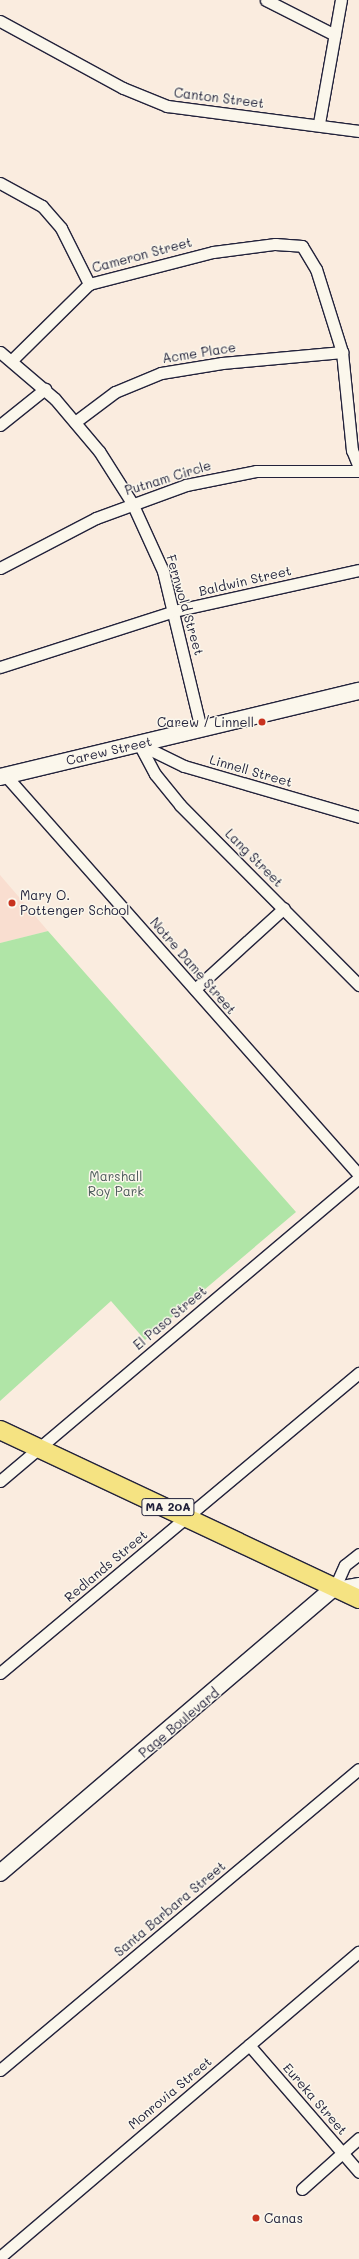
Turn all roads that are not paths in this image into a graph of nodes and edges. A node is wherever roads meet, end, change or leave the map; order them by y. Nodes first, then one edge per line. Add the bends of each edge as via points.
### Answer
1 (266, 0) edge
2 (341, 0) edge
3 (0, 21) edge
4 (335, 35) junction
5 (319, 123) junction
6 (359, 131) edge
7 (0, 183) edge
8 (89, 284) junction
9 (0, 352) edge
10 (342, 352) junction
11 (12, 360) junction
12 (45, 389) junction
13 (75, 422) junction
14 (0, 425) edge
15 (359, 467) edge
16 (359, 471) edge
17 (132, 503) junction
18 (0, 568) edge
19 (359, 570) edge
20 (174, 611) junction
21 (0, 667) edge
22 (359, 691) edge
23 (201, 729) junction
24 (139, 744) junction
25 (3, 776) edge
26 (359, 817) edge
27 (284, 908) junction
28 (358, 980) edge
29 (195, 989) junction
30 (359, 1176) edge
31 (359, 1373) edge
32 (0, 1430) edge
33 (39, 1447) junction
34 (0, 1481) edge
35 (188, 1516) junction
36 (359, 1554) edge
37 (359, 1583) edge
38 (335, 1587) junction
39 (359, 1599) edge
40 (0, 1673) edge
41 (359, 1769) edge
42 (0, 1873) edge
43 (359, 1952) edge
44 (249, 2044) junction
45 (0, 2070) edge
46 (359, 2138) edge
47 (342, 2152) junction
48 (359, 2172) edge
49 (302, 2189) dead end
50 (0, 2257) edge

1 - 4 street
2 - 4 street
3 - 5 street, Canton Street via 123,88 167,106
4 - 5 street
5 - 6 street, Canton Street
7 - 8 street via 42,206 52,217 61,228
8 - 10 street, Cameron Street via 176,260 237,247 302,246 316,269
8 - 11 street, Cameron Street
9 - 11 street, Fernwold Street
10 - 13 street, Acme Place via 222,362 161,373 115,392
10 - 15 street via 352,450
11 - 12 street, Fernwold Street
12 - 13 street, Fernwold Street
12 - 14 street
13 - 17 street, Fernwold Street via 99,451
16 - 17 street, Putnam Circle via 256,471 193,483
17 - 18 street, Putnam Circle
17 - 20 street, Fernwold Street via 163,571
19 - 20 street, Baldwin Street
20 - 21 street, Baldwin Street
20 - 23 street, Fernwold Street
22 - 23 street, Carew Street
23 - 24 street, Carew Street
24 - 25 street, Carew Street
24 - 26 street, Linnell Street via 184,766
24 - 27 street, Lang Street via 155,774 180,805
25 - 29 street, Notre Dame Street
27 - 28 street, Lang Street
27 - 29 street
29 - 30 street, Notre Dame Street
30 - 33 street, El Paso Street
31 - 35 street, Redlands Street
32 - 33 main road, MA 20A
33 - 34 street, El Paso Street
33 - 35 main road, MA 20A
35 - 38 main road, MA 20A
35 - 40 street, Redlands Street
36 - 38 street via 345,1565
37 - 38 street
38 - 39 main road, MA 20A
38 - 42 street, Page Boulevard
41 - 45 street, Santa Barbara Street
43 - 44 street, Monrovia Street
44 - 47 street, Eureka Street
44 - 50 street, Monrovia Street
46 - 47 street
47 - 48 street, Eureka Street
47 - 49 street

